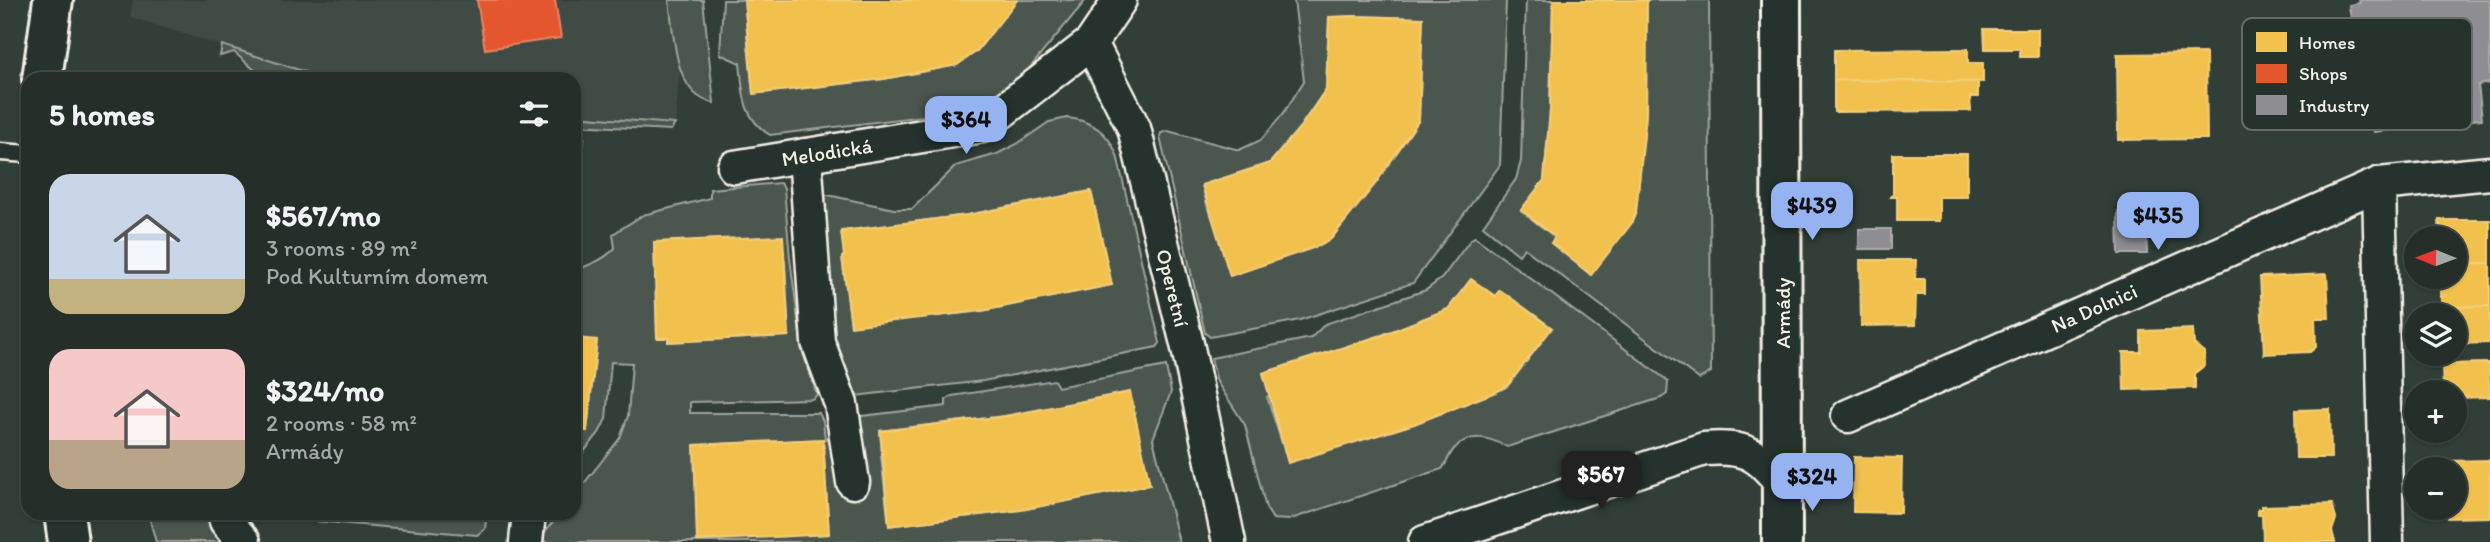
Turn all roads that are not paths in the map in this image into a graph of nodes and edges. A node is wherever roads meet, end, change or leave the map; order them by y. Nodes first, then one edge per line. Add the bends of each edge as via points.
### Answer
1 (53, 0) edge
2 (1120, 0) edge
3 (1781, 0) edge
4 (1091, 43) junction
5 (43, 72) edge
6 (0, 152) edge
7 (21, 154) edge
8 (805, 155) junction
9 (734, 167) dead end
10 (2490, 173) edge
11 (2379, 184) junction
12 (1848, 416) dead end
13 (853, 482) dead end
14 (1782, 484) junction
15 (65, 520) edge
16 (226, 520) edge
17 (528, 520) edge
18 (68, 542) edge
19 (244, 542) edge
20 (526, 542) edge
21 (1229, 542) edge
22 (1425, 542) edge
23 (1782, 542) edge
24 (2387, 542) edge

1 - 5 street
2 - 4 street, Melodická
3 - 14 street, Armády
4 - 8 street, Melodická via 983,126
4 - 21 street, Operetní via 1135,128
6 - 7 lane
8 - 9 street, Melodická
8 - 13 street via 818,342 841,404
10 - 11 street, Na Dolnici
11 - 12 street, Na Dolnici
11 - 24 street
14 - 22 street via 1754,454 1730,447 1704,449
14 - 23 street, Armády
15 - 18 street
16 - 19 street
17 - 20 street

